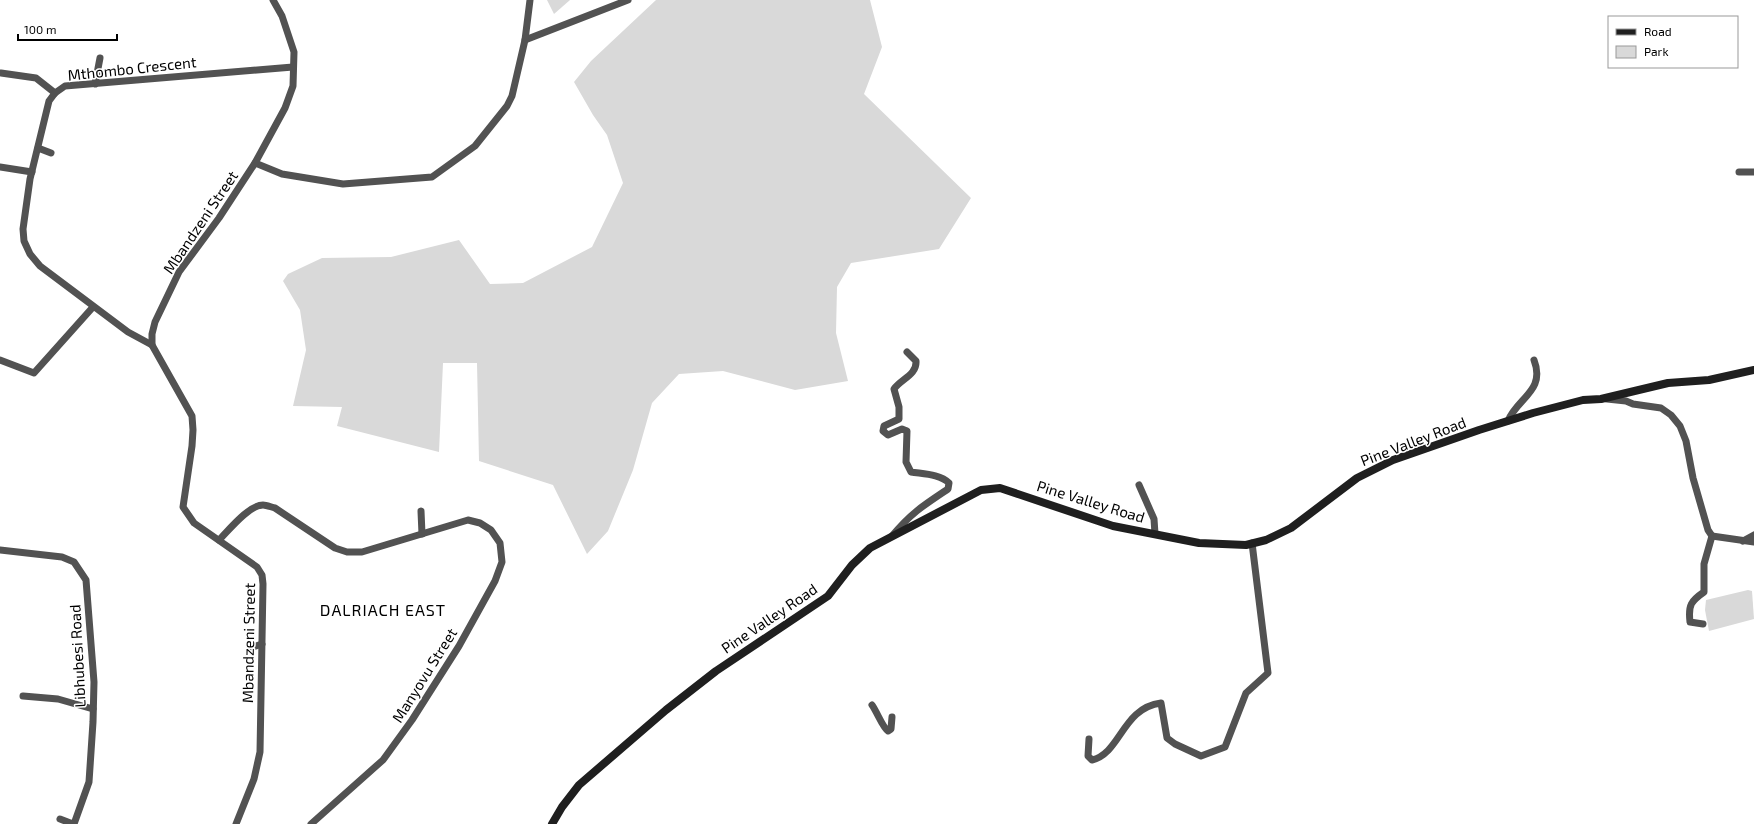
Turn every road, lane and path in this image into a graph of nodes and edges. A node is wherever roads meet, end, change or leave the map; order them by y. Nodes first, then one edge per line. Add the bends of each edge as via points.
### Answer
1 (273, 0) edge
2 (530, 0) edge
3 (628, 0) edge
4 (525, 40) junction
5 (100, 58) dead end
6 (292, 67) junction
7 (1, 73) edge
8 (95, 84) junction
9 (55, 92) junction
10 (38, 148) junction
11 (51, 153) dead end
12 (255, 163) junction
13 (0, 167) edge
14 (32, 172) junction
15 (1739, 172) dead end
16 (1754, 172) edge
17 (93, 307) junction
18 (152, 345) junction
19 (907, 352) dead end
20 (0, 360) edge
21 (1534, 360) dead end
22 (1754, 370) edge
23 (1601, 399) junction
24 (1508, 421) junction
25 (1139, 485) dead end
26 (422, 511) dead end
27 (422, 534) junction
28 (1155, 534) junction
29 (1754, 535) edge
30 (892, 536) junction
31 (1712, 536) junction
32 (219, 540) junction
33 (1743, 541) junction
34 (1754, 542) edge
35 (1252, 543) junction
36 (0, 550) edge
37 (1703, 624) dead end
38 (262, 644) junction
39 (250, 648) dead end
40 (23, 696) dead end
41 (872, 705) dead end
42 (93, 709) junction
43 (892, 716) dead end
44 (1089, 739) dead end
45 (60, 819) dead end
46 (73, 824) edge
47 (236, 824) edge
48 (311, 824) edge
49 (552, 824) edge

1 - 6 street, Mbandzeni Street via 282,16 294,52
2 - 4 street
3 - 4 street
4 - 12 street via 512,96 507,106 475,146 432,177 343,184 282,174
5 - 8 street
6 - 8 street, Mthombo Crescent
6 - 12 street, Mbandzeni Street via 292,86 285,108
7 - 9 street via 36,78
8 - 9 street, Mthombo Crescent via 65,86
9 - 10 street, Mthombo Crescent via 49,102
10 - 11 street
10 - 14 street, Mthombo Crescent
12 - 18 street, Mbandzeni Street via 179,272 155,322
13 - 14 street
14 - 17 street, Mthombo Crescent via 23,229 24,241 40,266
15 - 16 street
17 - 18 street, Mthombo Crescent via 128,332
17 - 20 street via 34,373
18 - 32 street, Mbandzeni Street via 192,416 192,446 182,507 194,523
19 - 30 street via 916,360 917,366 894,389 899,407 898,419 884,426 883,431 888,434 902,429 907,431 906,462 911,472 945,479 949,483 948,489 918,508
21 - 24 street via 1537,367 1536,381 1530,395 1511,414
22 - 23 main road, Pine Valley Road via 1709,380 1668,383
23 - 24 main road, Pine Valley Road via 1583,400
23 - 31 street via 1661,408 1671,415 1686,441 1693,478
24 - 35 main road, Pine Valley Road via 1393,460 1357,478 1291,528 1266,540
25 - 28 street via 1154,518
26 - 27 street
27 - 32 street, Manyovu Street via 362,552 348,552 335,548 275,508 263,504 247,513
27 - 48 street, Manyovu Street via 468,520 480,523 491,530 500,543 502,562 459,646 383,760
28 - 30 main road, Pine Valley Road via 1113,526 1000,488 981,490
28 - 35 main road, Pine Valley Road via 1199,543
29 - 33 street
30 - 49 main road, Pine Valley Road via 870,548 852,565 828,596 716,671 666,710 579,785
31 - 33 street
31 - 37 street via 1704,564 1704,592 1692,601 1689,612 1690,622
32 - 38 street, Mbandzeni Street via 257,567 262,575
33 - 34 street
35 - 44 street via 1268,673 1246,692 1225,747 1201,756 1175,744 1167,738 1161,703 1150,704 1135,714 1100,758 1092,760 1088,756
36 - 42 street, Libhubesi Road via 62,557 79,567 86,580 94,682
38 - 39 street
38 - 47 street, Mbandzeni Street via 260,752 254,779
40 - 42 street via 58,699
41 - 43 street via 888,731 891,729
42 - 46 street, Libhubesi Road via 89,782
45 - 46 street

